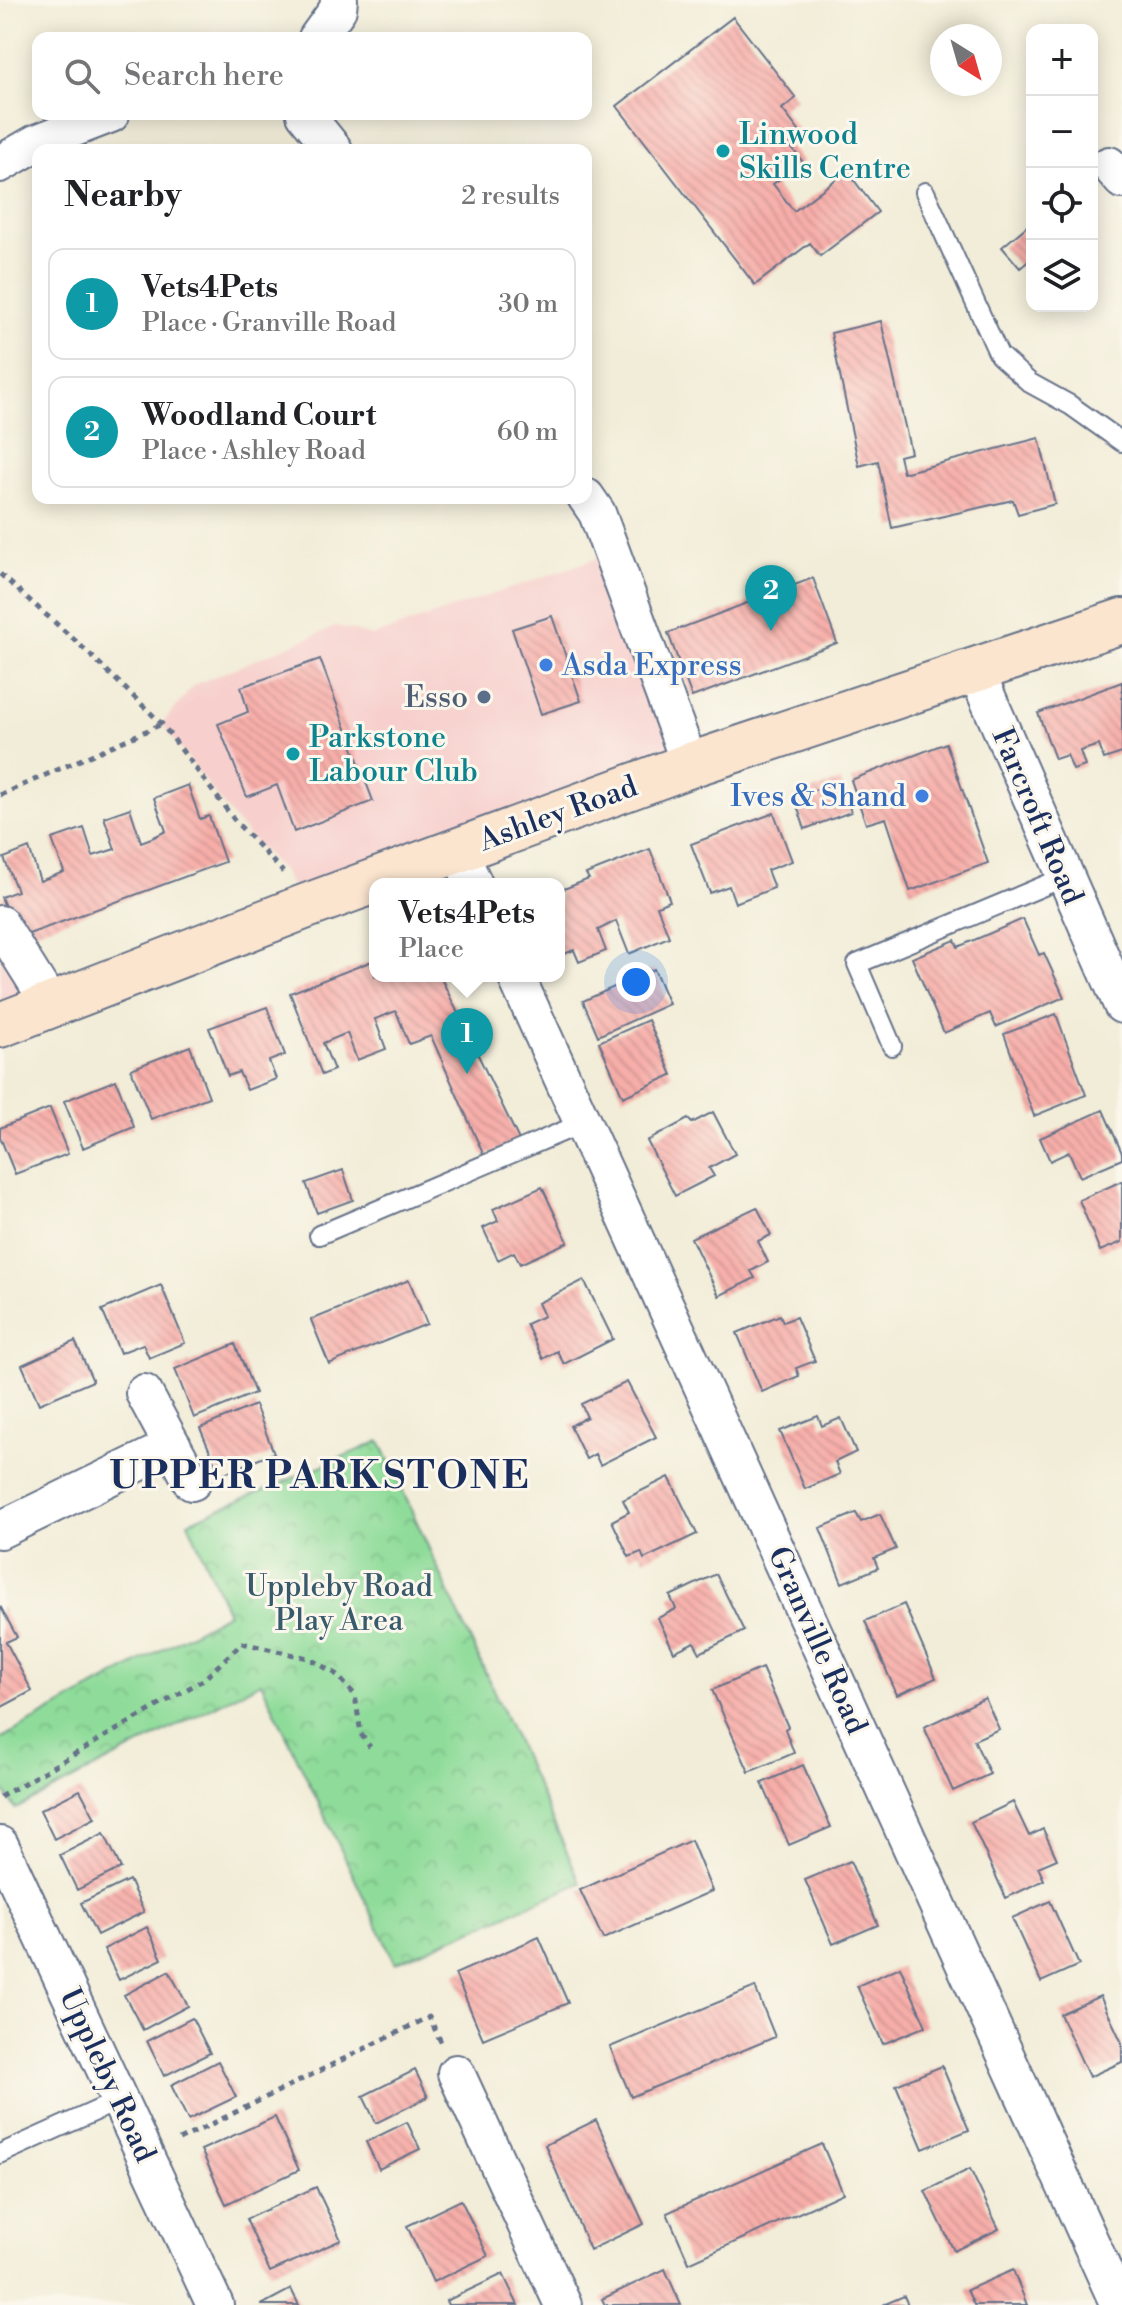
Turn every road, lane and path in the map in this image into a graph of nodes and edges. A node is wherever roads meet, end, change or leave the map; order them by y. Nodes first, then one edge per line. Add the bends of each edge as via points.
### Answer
1 (339, 0) edge
2 (321, 32) edge
3 (95, 120) edge
4 (310, 120) edge
5 (34, 144) edge
6 (329, 144) edge
7 (32, 145) edge
8 (0, 164) edge
9 (925, 192) dead end
10 (1122, 442) edge
11 (591, 504) edge
12 (0, 574) edge
13 (1122, 621) edge
14 (975, 669) junction
15 (162, 724) junction
16 (690, 765) junction
17 (0, 795) edge
18 (466, 867) edge
19 (1065, 877) junction
20 (421, 878) edge
21 (369, 891) edge
22 (304, 907) junction
23 (0, 924) edge
24 (519, 982) edge
25 (50, 1004) junction
26 (1122, 1005) edge
27 (0, 1025) edge
28 (892, 1046) dead end
29 (583, 1123) junction
30 (319, 1235) dead end
31 (144, 1393) dead end
32 (173, 1446) junction
33 (192, 1482) dead end
34 (0, 1530) edge
35 (370, 1747) dead end
36 (0, 1797) edge
37 (4, 1864) edge
38 (456, 2073) joint
39 (120, 2100) junction
40 (0, 2154) edge
41 (146, 2157) junction
42 (215, 2305) edge
43 (563, 2305) edge
44 (1119, 2305) edge

1 - 2 street
3 - 5 street
4 - 6 street
7 - 8 street
9 - 10 lane via 999,355 1030,383
11 - 16 street
12 - 15 path
13 - 14 main road, Ashley Road
14 - 16 main road, Ashley Road
14 - 19 street, Farcroft Road
15 - 17 path
15 - 22 path via 236,822 283,872
16 - 18 main road, Ashley Road
18 - 20 main road, Ashley Road
19 - 26 street, Farcroft Road
19 - 28 lane via 857,964
21 - 22 main road, Ashley Road
22 - 25 main road, Ashley Road
23 - 25 street
24 - 29 street, Granville Road
25 - 27 main road, Ashley Road
29 - 30 lane
29 - 44 street, Granville Road
31 - 32 street
32 - 33 street
32 - 34 street
35 - 36 path via 361,1734 355,1695 335,1673 308,1658 242,1643 203,1680
37 - 39 street, Uppleby Road
38 - 41 path via 429,2017
38 - 43 street
39 - 40 lane
39 - 41 street, Uppleby Road
41 - 42 street, Uppleby Road

